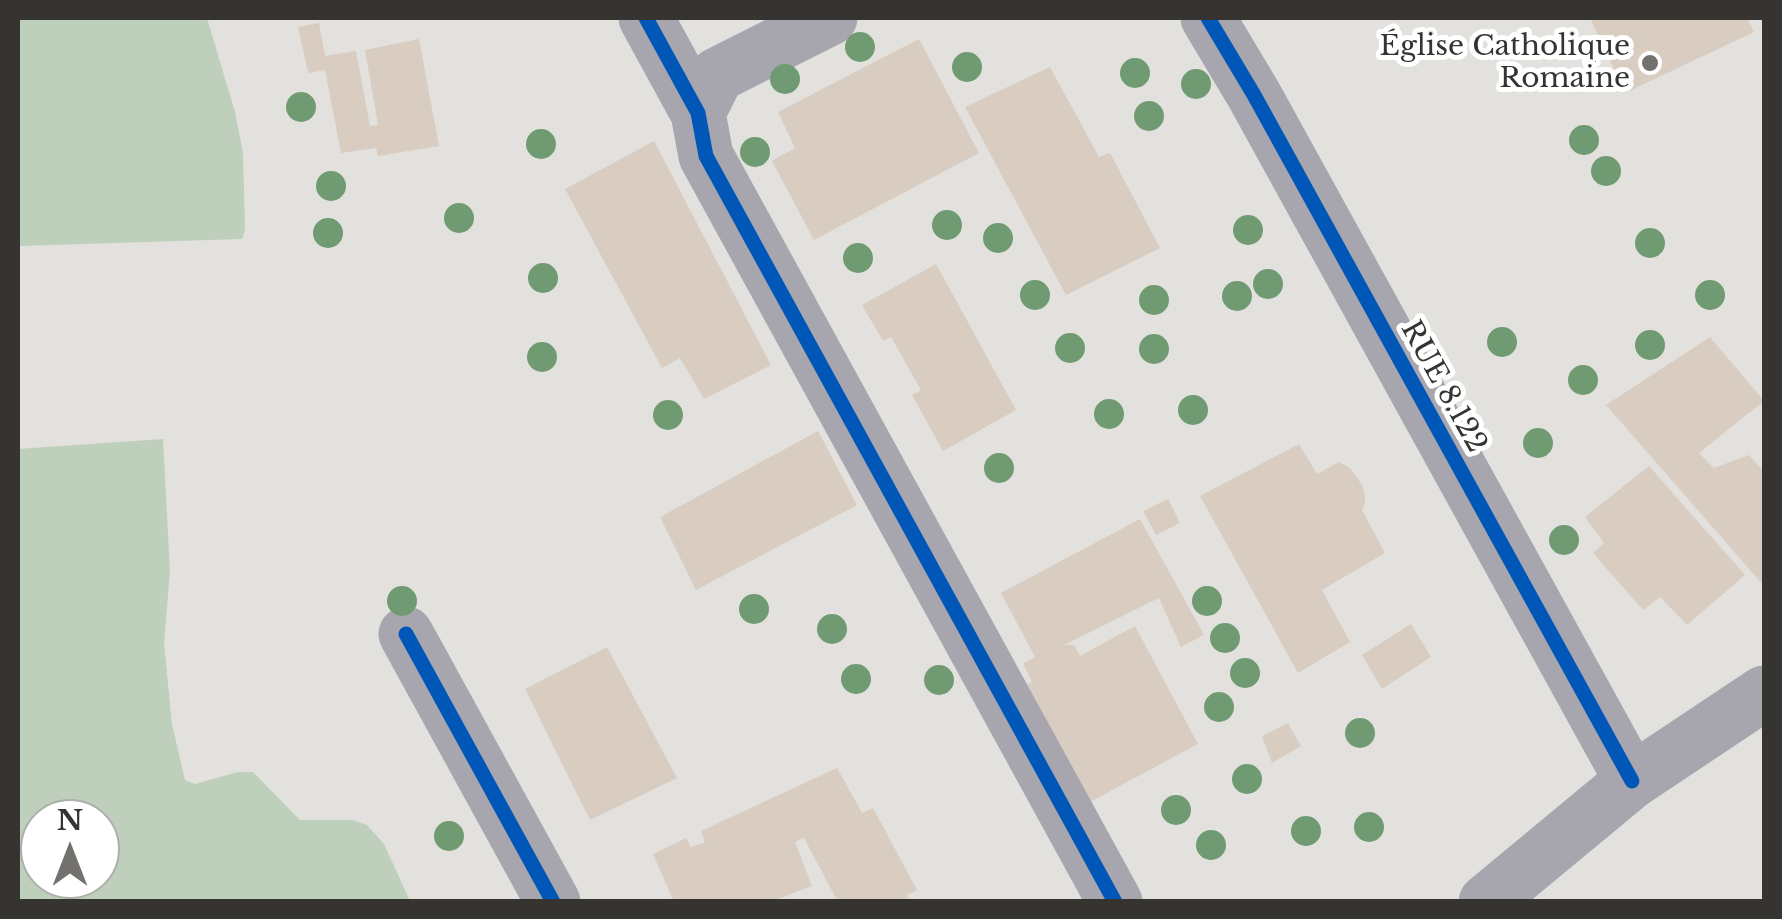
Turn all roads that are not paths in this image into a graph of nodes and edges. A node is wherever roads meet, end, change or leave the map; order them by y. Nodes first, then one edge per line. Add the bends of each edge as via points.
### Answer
1 (646, 18) edge
2 (830, 18) edge
3 (1208, 18) edge
4 (698, 113) junction
5 (406, 634) dead end
6 (1764, 693) edge
7 (1632, 781) junction
8 (554, 902) edge
9 (1114, 902) edge
10 (1486, 902) edge

1 - 4 street
2 - 4 street via 717,74
3 - 7 street, RUE 8.122
4 - 9 street via 706,156
5 - 8 street
6 - 7 street
7 - 10 street

